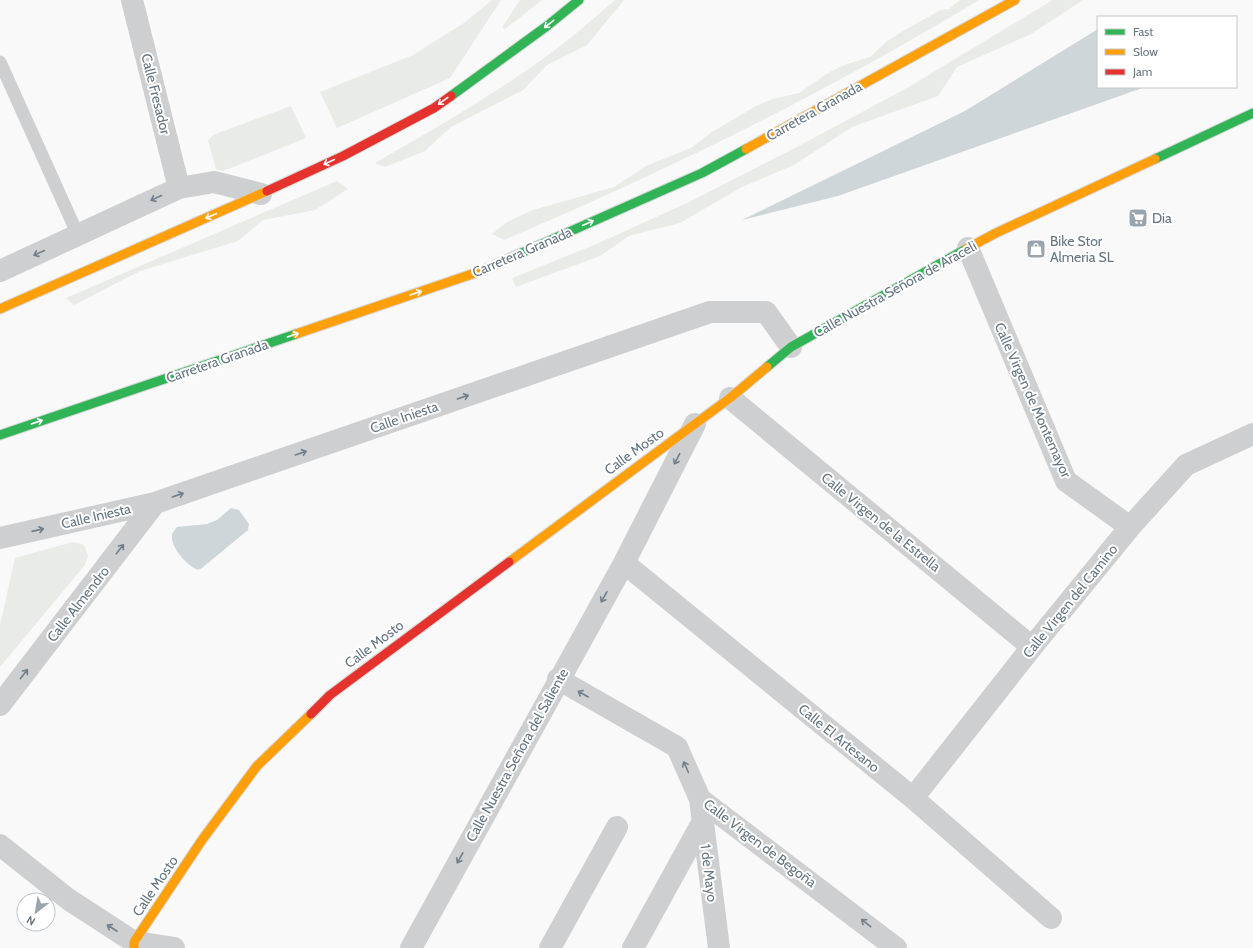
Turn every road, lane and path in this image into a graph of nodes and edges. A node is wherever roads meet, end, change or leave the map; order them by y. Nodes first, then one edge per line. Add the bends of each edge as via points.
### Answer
1 (132, 0) edge
2 (579, 0) edge
3 (1015, 0) edge
4 (0, 62) edge
5 (1253, 113) edge
6 (179, 188) junction
7 (261, 194) junction
8 (78, 235) junction
9 (968, 248) junction
10 (0, 271) edge
11 (0, 309) edge
12 (790, 348) junction
13 (730, 398) junction
14 (695, 424) junction
15 (1253, 434) edge
16 (0, 435) edge
17 (156, 503) junction
18 (1130, 527) junction
19 (0, 538) edge
20 (624, 563) junction
21 (1032, 647) junction
22 (558, 679) junction
23 (0, 705) edge
24 (912, 798) junction
25 (700, 799) junction
26 (703, 821) junction
27 (617, 827) dead end
28 (0, 845) edge
29 (1051, 918) dead end
30 (134, 945) edge
31 (174, 948) edge
32 (411, 948) edge
33 (550, 948) edge
34 (633, 948) edge
35 (719, 948) edge
36 (896, 948) edge

1 - 6 street, Calle Fresador
2 -> 7 main road via 434,108 343,156
16 -> 3 main road, Carretera Granada via 484,270 702,173
4 - 8 lane
5 - 9 main road, Calle Nuestra Señora de Araceli
6 - 7 street via 214,182
6 -> 8 street
7 -> 11 main road
8 -> 10 street
9 - 12 main road, Calle Nuestra Señora de Araceli
9 - 18 street, Calle Virgen de Montemayor via 1066,481
12 - 13 main road, Calle Nuestra Señora de Araceli
17 -> 12 street, Calle Iniesta via 710,312 766,312
13 - 14 main road, Calle Nuestra Señora de Araceli
13 - 21 street, Calle Virgen de la Estrella
14 -> 20 street, Calle Nuestra Señora de Araceli
14 - 30 main road, Calle Mosto via 330,695 257,766 202,840
15 - 18 street, Calle Virgen del Camino via 1186,465
19 -> 17 street, Calle Iniesta
23 -> 17 street, Calle Almendro
18 - 21 street, Calle Virgen del Camino
20 -> 22 street, Calle Nuestra Señora del Saliente
20 - 24 street, Calle El Artesano
21 - 24 street, Calle Virgen del Camino
25 -> 22 street, Calle Virgen de Begoña via 677,747
22 -> 32 street, Calle Nuestra Señora del Saliente
24 - 29 street, Calle El Artesano
25 - 26 street, 1 de Mayo
36 -> 25 street, Calle Virgen de Begoña
26 - 34 street
26 - 35 street, 1 de Mayo
27 - 33 street
30 -> 28 street via 68,899
30 - 31 street

